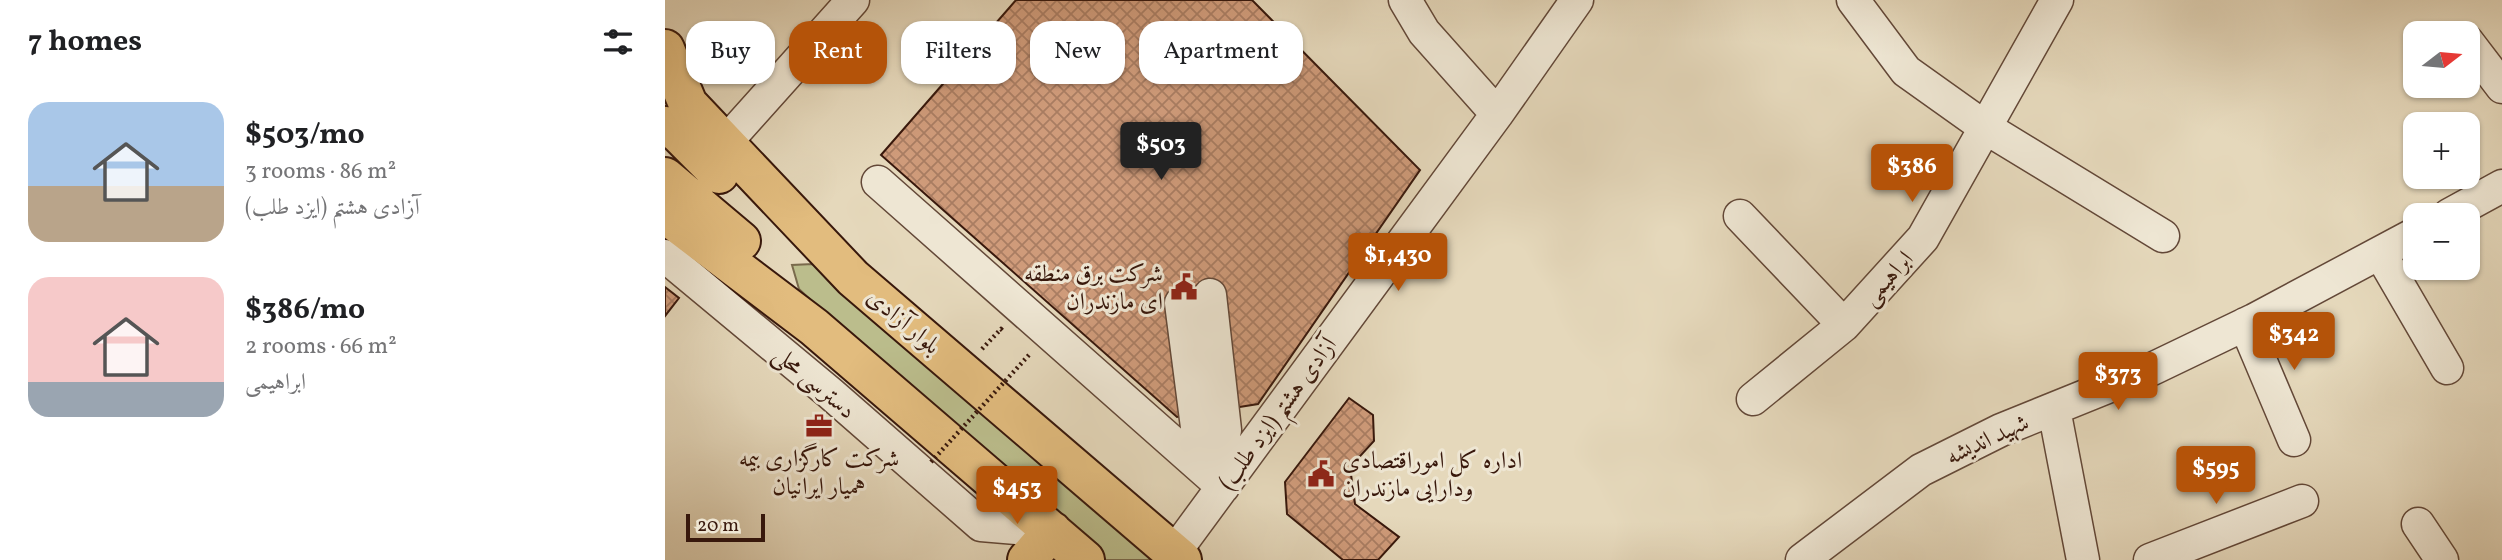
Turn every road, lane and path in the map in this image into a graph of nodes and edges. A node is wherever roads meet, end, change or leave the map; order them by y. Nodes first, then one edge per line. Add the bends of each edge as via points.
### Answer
1 (853, 0) edge
2 (1405, 0) edge
3 (1577, 0) edge
4 (1853, 0) edge
5 (2057, 0) edge
6 (665, 49) edge
7 (2480, 57) edge
8 (2502, 87) edge
9 (1497, 114) junction
10 (665, 126) edge
11 (1986, 128) junction
12 (725, 143) junction
13 (665, 177) edge
14 (878, 182) dead end
15 (2502, 187) edge
16 (2472, 203) edge
17 (665, 214) edge
18 (1740, 216) dead end
19 (2163, 236) dead end
20 (2403, 241) edge
21 (2380, 253) junction
22 (665, 256) edge
23 (853, 278) junction
24 (1196, 299) dead end
25 (2245, 324) junction
26 (1844, 325) junction
27 (814, 327) junction
28 (1029, 355) dead end
29 (855, 363) junction
30 (2447, 368) dead end
31 (829, 393) junction
32 (1753, 399) dead end
33 (2054, 409) junction
34 (2294, 440) dead end
35 (931, 462) dead end
36 (1220, 475) junction
37 (2302, 501) dead end
38 (2418, 524) dead end
39 (1057, 546) edge
40 (2202, 550) edge
41 (1178, 557) edge
42 (2077, 557) edge
43 (1027, 560) edge
44 (1085, 560) edge
45 (1802, 560) edge
46 (2150, 560) edge
47 (2442, 560) edge

1 - 12 street
2 - 9 street via 1424,32
3 - 9 street, آزادی هشتم (ایزد طلب)
4 - 11 street via 1906,71
5 - 11 street, ابراهیمی
6 - 12 main road, بلوار آزادی via 688,104
7 - 8 street
9 - 36 street, آزادی هشتم (ایزد طلب)
10 - 23 main road via 677,132 761,216
11 - 19 street
11 - 26 street, ابراهیمی via 1923,239
12 - 23 main road, بلوار آزادی
13 - 27 main road via 744,244
14 - 36 street
15 - 16 street
17 - 27 main road
18 - 26 street
20 - 21 street, شهید اندیشه
21 - 25 street, شهید اندیشه
21 - 30 street
22 - 31 street, دسترسی محلی
23 - 41 main road, بلوار آزادی
24 - 36 street via 1225,430
25 - 33 street, شهید اندیشه
25 - 34 street
26 - 32 street, ابراهیمی
27 - 29 main road
28 - 35 path, bridge
29 - 31 street
29 - 39 main road
31 - 39 street, دسترسی محلی via 981,525
33 - 42 street
33 - 45 street, شهید اندیشه via 1921,470
36 - 41 street, آزادی هشتم (ایزد طلب)
37 - 40 street
38 - 47 street
39 - 43 main road
39 - 44 main road
40 - 46 street

